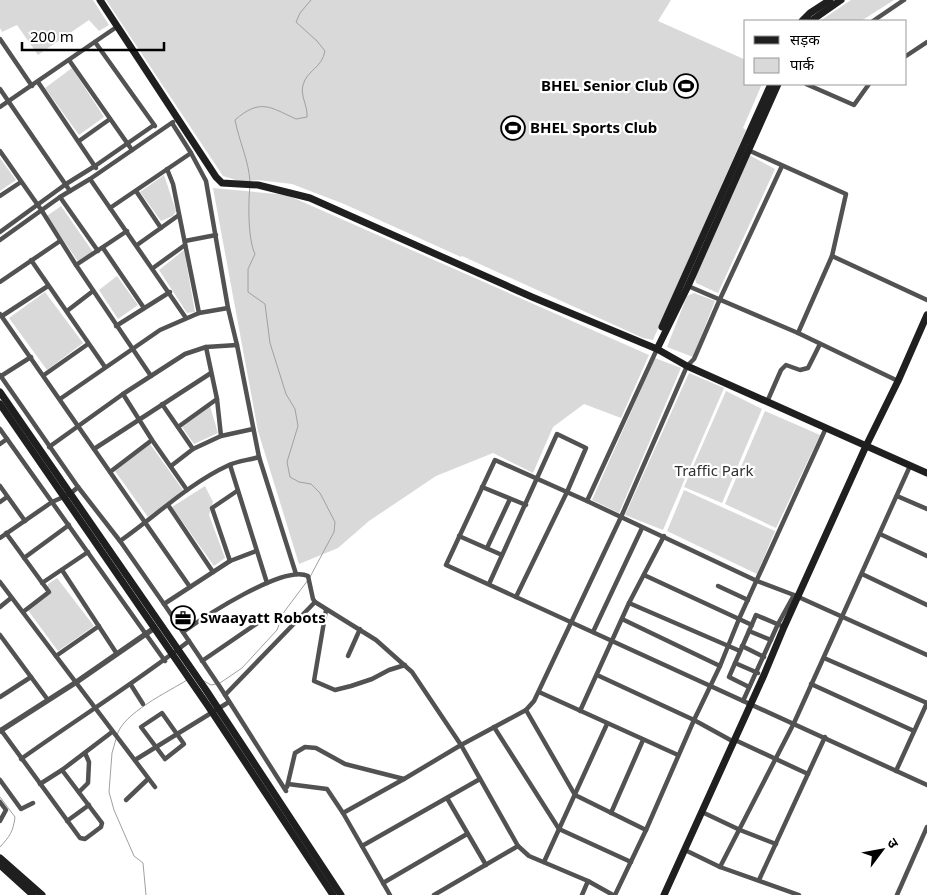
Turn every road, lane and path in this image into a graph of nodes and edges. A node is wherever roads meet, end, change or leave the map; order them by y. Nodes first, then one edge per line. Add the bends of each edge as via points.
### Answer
1 (100, 0) edge
2 (830, 0) edge
3 (841, 0) edge
4 (904, 0) edge
5 (803, 20) edge
6 (812, 20) edge
7 (874, 20) edge
8 (118, 26) junction
9 (0, 39) edge
10 (94, 42) junction
11 (927, 42) edge
12 (907, 55) edge
13 (69, 60) junction
14 (38, 82) junction
15 (770, 85) edge
16 (777, 85) edge
17 (813, 85) edge
18 (868, 85) edge
19 (32, 86) junction
20 (0, 89) edge
21 (9, 101) junction
22 (0, 107) edge
23 (110, 119) junction
24 (175, 120) junction
25 (154, 125) junction
26 (159, 130) junction
27 (79, 141) junction
28 (127, 144) junction
29 (745, 149) junction
30 (132, 150) junction
31 (0, 151) edge
32 (191, 153) junction
33 (95, 166) junction
34 (782, 166) junction
35 (167, 169) junction
36 (99, 172) junction
37 (90, 179) junction
38 (21, 182) junction
39 (66, 184) junction
40 (70, 190) junction
41 (136, 191) junction
42 (0, 196) edge
43 (60, 197) junction
44 (38, 205) junction
45 (110, 208) junction
46 (42, 211) junction
47 (179, 215) junction
48 (161, 228) junction
49 (127, 231) junction
50 (0, 232) edge
51 (216, 235) junction
52 (0, 240) edge
53 (60, 241) junction
54 (185, 243) junction
55 (137, 245) junction
56 (103, 248) junction
57 (98, 251) junction
58 (832, 256) junction
59 (31, 260) junction
60 (76, 266) junction
61 (153, 268) junction
62 (0, 282) edge
63 (685, 284) junction
64 (48, 286) junction
65 (93, 291) junction
66 (170, 292) junction
67 (720, 299) junction
68 (927, 300) edge
69 (144, 308) junction
70 (228, 308) junction
71 (67, 311) junction
72 (200, 313) junction
73 (1, 315) edge
74 (927, 315) edge
75 (186, 318) junction
76 (116, 326) junction
77 (798, 333) junction
78 (88, 344) junction
79 (820, 344) junction
80 (237, 345) junction
81 (206, 347) junction
82 (133, 348) junction
83 (655, 349) junction
84 (31, 357) junction
85 (687, 366) junction
86 (105, 367) junction
87 (211, 373) junction
88 (0, 376) edge
89 (44, 376) junction
90 (151, 376) junction
91 (898, 381) junction
92 (0, 392) edge
93 (12, 393) junction
94 (123, 394) junction
95 (60, 399) junction
96 (217, 399) junction
97 (766, 402) junction
98 (162, 404) junction
99 (2, 405) edge
100 (139, 420) junction
101 (79, 426) junction
102 (178, 427) junction
103 (826, 428) junction
104 (0, 429) edge
105 (253, 429) junction
106 (221, 436) junction
107 (7, 439) junction
108 (152, 440) junction
109 (0, 444) edge
110 (866, 446) junction
111 (49, 447) junction
112 (194, 449) junction
113 (94, 450) junction
114 (259, 457) junction
115 (230, 465) junction
116 (171, 466) junction
117 (910, 466) junction
118 (110, 472) junction
119 (927, 474) edge
120 (537, 480) junction
121 (0, 486) edge
122 (78, 487) junction
123 (482, 487) junction
124 (187, 490) junction
125 (237, 490) junction
126 (567, 492) junction
127 (7, 496) junction
128 (67, 496) junction
129 (897, 496) junction
130 (510, 499) junction
131 (587, 500) junction
132 (0, 502) edge
133 (52, 502) junction
134 (168, 505) junction
135 (526, 505) junction
136 (927, 509) edge
137 (621, 517) junction
138 (24, 521) junction
139 (146, 523) junction
140 (69, 525) junction
141 (642, 528) junction
142 (6, 533) junction
143 (880, 534) junction
144 (459, 536) junction
145 (664, 536) junction
146 (0, 538) edge
147 (120, 541) junction
148 (487, 548) junction
149 (256, 551) junction
150 (88, 552) junction
151 (502, 555) junction
152 (927, 556) edge
153 (24, 558) junction
154 (230, 561) junction
155 (62, 570) junction
156 (213, 572) junction
157 (296, 574) junction
158 (862, 574) junction
159 (644, 575) junction
160 (757, 581) junction
161 (0, 582) edge
162 (42, 583) junction
163 (267, 583) junction
164 (490, 584) junction
165 (718, 586) dead end
166 (190, 587) junction
167 (796, 596) junction
168 (516, 597) junction
169 (12, 598) junction
170 (314, 600) junction
171 (748, 600) junction
172 (629, 603) junction
173 (164, 604) junction
174 (927, 605) edge
175 (0, 607) edge
176 (326, 610) junction
177 (23, 612) junction
178 (842, 617) junction
179 (622, 619) junction
180 (739, 619) junction
181 (262, 620) dead end
182 (572, 622) junction
183 (752, 625) junction
184 (99, 626) junction
185 (781, 626) junction
186 (154, 629) junction
187 (360, 629) junction
188 (749, 631) junction
189 (183, 632) junction
190 (593, 632) junction
191 (146, 634) junction
192 (0, 635) edge
193 (771, 640) junction
194 (189, 641) junction
195 (612, 641) junction
196 (728, 646) junction
197 (741, 649) junction
198 (175, 652) junction
199 (117, 654) junction
200 (927, 655) edge
201 (56, 656) junction
202 (348, 656) dead end
203 (764, 657) junction
204 (824, 658) junction
205 (202, 661) junction
206 (164, 662) junction
207 (735, 663) junction
208 (405, 665) junction
209 (720, 666) junction
210 (761, 674) junction
211 (597, 675) junction
212 (31, 677) junction
213 (75, 682) junction
214 (811, 684) junction
215 (131, 685) junction
216 (711, 686) junction
217 (749, 687) junction
218 (539, 692) junction
219 (225, 695) junction
220 (0, 697) edge
221 (48, 700) junction
222 (743, 701) junction
223 (229, 702) junction
224 (927, 703) edge
225 (143, 704) dead end
226 (751, 704) junction
227 (94, 708) junction
228 (526, 710) junction
229 (215, 711) junction
230 (580, 711) junction
231 (694, 720) junction
232 (794, 723) junction
233 (607, 724) junction
234 (494, 727) junction
235 (0, 731) edge
236 (914, 731) junction
237 (112, 733) junction
238 (177, 734) junction
239 (825, 737) junction
240 (643, 740) junction
241 (735, 741) junction
242 (461, 744) junction
243 (156, 747) junction
244 (85, 752) junction
245 (678, 755) junction
246 (21, 759) junction
247 (776, 759) junction
248 (134, 760) junction
249 (62, 770) junction
250 (896, 771) junction
251 (808, 774) junction
252 (404, 778) junction
253 (148, 779) junction
254 (480, 779) junction
255 (0, 780) edge
256 (40, 784) junction
257 (288, 784) junction
258 (927, 785) edge
259 (155, 787) dead end
260 (79, 792) junction
261 (574, 795) junction
262 (447, 798) junction
263 (126, 800) dead end
264 (0, 802) edge
265 (33, 803) dead end
266 (89, 805) junction
267 (702, 812) junction
268 (342, 813) junction
269 (611, 813) junction
270 (0, 821) edge
271 (67, 821) junction
272 (927, 827) edge
273 (559, 830) junction
274 (646, 830) junction
275 (740, 830) junction
276 (467, 834) junction
277 (776, 844) junction
278 (362, 846) junction
279 (518, 846) junction
280 (685, 850) junction
281 (544, 862) junction
282 (631, 862) junction
283 (1, 863) edge
284 (486, 865) junction
285 (720, 867) junction
286 (759, 880) junction
287 (588, 881) junction
288 (383, 883) junction
289 (33, 895) edge
290 (42, 895) edge
291 (333, 895) edge
292 (341, 895) edge
293 (390, 895) edge
294 (434, 895) edge
295 (582, 895) edge
296 (614, 895) edge
297 (664, 895) edge
298 (799, 895) edge
299 (896, 895) edge

1 - 8 main road
2 - 5 main road
3 - 6 main road
4 - 7 street
8 - 10 street
8 - 24 main road
9 - 19 street
10 - 13 street
10 - 25 street
11 - 12 street
13 - 14 street
13 - 23 street
14 - 19 street
14 - 27 street
15 - 29 main road
16 - 29 main road
17 - 18 street via 854,105
19 - 21 street
20 - 21 street
21 - 22 street
21 - 39 street
23 - 27 street
23 - 28 street
24 - 26 street
24 - 32 street
24 - 83 main road via 222,183 258,185 310,198
25 - 26 street
25 - 28 street
26 - 30 street
27 - 33 street
28 - 30 street
28 - 33 street
29 - 34 street
29 - 63 main road
30 - 36 street
31 - 38 street
32 - 35 street
32 - 51 street via 206,181
33 - 36 street
33 - 39 street
34 - 58 street via 846,194
34 - 67 street
35 - 41 street
35 - 47 street
36 - 37 street
37 - 40 street
37 - 45 street
38 - 42 street
38 - 44 street
39 - 40 street
39 - 44 street
40 - 43 street
41 - 45 street
41 - 48 street
43 - 46 street
43 - 57 street
44 - 46 street
44 - 50 street
45 - 49 street
46 - 52 street
46 - 53 street
47 - 48 street
47 - 54 street
48 - 55 street
49 - 55 street
49 - 56 street
51 - 54 street
51 - 70 street
53 - 59 street
53 - 60 street
54 - 61 street
54 - 72 street
55 - 61 street
56 - 57 street
56 - 69 street
57 - 60 street
58 - 68 street
58 - 77 street
59 - 62 street
59 - 64 street
60 - 65 street
61 - 66 street
63 - 67 street
63 - 83 main road
64 - 71 street
64 - 73 street
65 - 71 street
65 - 76 street
66 - 69 street
66 - 75 street
67 - 77 street
67 - 85 street via 694,359
69 - 76 street
70 - 72 street
70 - 80 street
71 - 78 street
72 - 75 street
73 - 84 street
74 - 91 main road
75 - 82 street
76 - 82 street
77 - 79 street
78 - 86 street
78 - 89 street
79 - 91 street
79 - 97 street via 808,368 800,370 786,365 781,370
80 - 81 street
80 - 105 street
81 - 87 street
81 - 90 street via 185,354
82 - 86 street
82 - 90 street
83 - 85 main road
83 - 131 street
84 - 88 street
84 - 89 street
85 - 97 main road
85 - 137 street
86 - 95 street
87 - 96 street
87 - 98 street
88 - 93 street
89 - 95 street
90 - 94 street
91 - 110 main road
92 - 99 main road
93 - 99 street
93 - 111 street
94 - 100 street
94 - 101 street
95 - 101 street
96 - 102 street
96 - 106 street
97 - 103 main road
98 - 100 street
98 - 102 street
99 - 128 main road
100 - 108 street
100 - 113 street
101 - 111 street
101 - 113 street
102 - 112 street
103 - 110 main road
103 - 160 street
104 - 107 street
105 - 106 street
105 - 114 street
106 - 112 street
107 - 109 street
107 - 133 street
108 - 116 street
108 - 118 street
110 - 117 main road
110 - 167 main road
111 - 122 street
112 - 116 street
113 - 118 street
114 - 115 street
114 - 157 street
115 - 124 street
115 - 125 street
116 - 124 street
117 - 119 main road
117 - 129 street
118 - 139 street
120 - 123 street via 495,460
120 - 126 street
120 - 126 street via 557,434 586,448
120 - 135 street
121 - 127 street
122 - 128 street
122 - 147 street
123 - 130 street
123 - 144 street
124 - 134 street
125 - 149 street
125 - 154 street via 212,508
126 - 131 street
126 - 168 street
127 - 132 street
127 - 138 street
128 - 133 street
128 - 186 main road
128 - 198 main road
129 - 136 street
129 - 143 street
130 - 135 street
130 - 148 street
131 - 137 street
133 - 138 street
133 - 140 street
134 - 139 street
134 - 156 street
135 - 151 street
137 - 141 street
137 - 182 street
138 - 142 street
139 - 147 street
139 - 166 street
140 - 150 street
140 - 153 street
141 - 145 street
141 - 190 street
142 - 146 street
142 - 153 street
143 - 152 street
143 - 158 street
144 - 148 street
144 - 164 street via 446,565
145 - 159 street
145 - 160 street
147 - 173 street
148 - 151 street
149 - 154 street
149 - 163 street
150 - 155 street
150 - 191 street
151 - 164 street
153 - 162 street
154 - 156 street
155 - 162 street
155 - 184 street
156 - 166 street
157 - 163 street
157 - 170 street via 308,576
158 - 174 street
158 - 178 street
159 - 172 street
159 - 180 street
160 - 167 street
160 - 171 street
161 - 169 street
162 - 177 street via 49,592
163 - 189 street via 216,608
164 - 168 street
165 - 171 street
166 - 173 street
167 - 178 street
167 - 185 main road
168 - 182 street
169 - 175 street
169 - 177 street
170 - 176 street
170 - 219 street
171 - 180 street
172 - 179 street
172 - 196 street
173 - 189 street
176 - 187 street
176 - 208 street via 314,681 335,690
177 - 201 street
178 - 200 street
178 - 204 street
179 - 195 street
179 - 209 street
180 - 183 street
180 - 196 street
181 - 205 street
182 - 190 street
182 - 218 street
183 - 185 street via 756,615
183 - 188 street
184 - 199 street
184 - 201 street
185 - 193 street
185 - 210 main road
186 - 191 street
186 - 198 main road
187 - 202 street
187 - 208 street
188 - 193 street
188 - 197 street
189 - 194 street
190 - 195 street
191 - 199 street
191 - 206 street
192 - 212 street
193 - 203 street
194 - 198 street
194 - 205 street
195 - 211 street
195 - 216 street
196 - 197 street
196 - 209 street
197 - 203 street
197 - 207 street
198 - 206 street
198 - 229 main road
199 - 213 street
201 - 213 street
203 - 210 street
204 - 214 street
204 - 224 street
205 - 219 street
206 - 215 street
207 - 210 street
207 - 217 street via 729,677
208 - 242 street
209 - 216 street
210 - 217 street
210 - 226 main road
211 - 230 street
211 - 231 street
212 - 220 street
212 - 221 street
213 - 221 street
213 - 227 street
214 - 232 street
214 - 236 street
215 - 225 street
215 - 227 street
216 - 222 street
216 - 231 street
217 - 222 street
218 - 228 street
218 - 230 street
219 - 223 street
221 - 235 street
222 - 226 street
223 - 229 street
223 - 257 street via 286,791
224 - 236 street
226 - 232 street
226 - 241 main road
227 - 237 street
227 - 246 street
228 - 234 street
228 - 261 street
229 - 238 street
229 - 291 main road
229 - 292 main road
230 - 233 street
231 - 241 street
231 - 245 street
232 - 239 street
232 - 247 street
233 - 240 street
233 - 261 street
234 - 242 street
234 - 273 street
235 - 246 street
236 - 250 street
237 - 244 street
237 - 248 street
238 - 243 street
238 - 243 street via 184,744 165,759
238 - 243 street via 162,712 141,727
239 - 250 street
239 - 251 street
240 - 245 street
240 - 269 street
241 - 247 street
241 - 267 main road
242 - 252 street
242 - 254 street
243 - 248 street
244 - 249 street
244 - 260 street via 90,762 88,783
245 - 274 street
246 - 256 street
247 - 251 street
247 - 275 street
248 - 253 street
249 - 256 street
249 - 260 street
250 - 258 street
251 - 277 street
252 - 257 street via 344,764 316,748 305,747 295,753
252 - 268 street
253 - 259 street
253 - 263 street
254 - 262 street
254 - 279 street
255 - 265 street via 21,809
256 - 271 street
257 - 268 street via 327,789
260 - 266 street
261 - 269 street
261 - 273 street
262 - 276 street
262 - 278 street
264 - 270 street via 6,810
266 - 271 street
266 - 271 street via 102,825 85,840
267 - 275 street
267 - 280 main road
268 - 278 street
269 - 274 street
272 - 299 street
273 - 281 street
273 - 282 street
274 - 282 street
275 - 277 street
275 - 285 street
276 - 284 street
276 - 288 street
277 - 286 street
278 - 288 street
279 - 281 street via 529,856
279 - 284 street
280 - 285 street
280 - 297 main road
281 - 287 street
282 - 296 street
283 - 289 main road
283 - 290 main road
284 - 294 street
285 - 286 street
286 - 298 street
287 - 295 street
287 - 296 street
288 - 293 street

